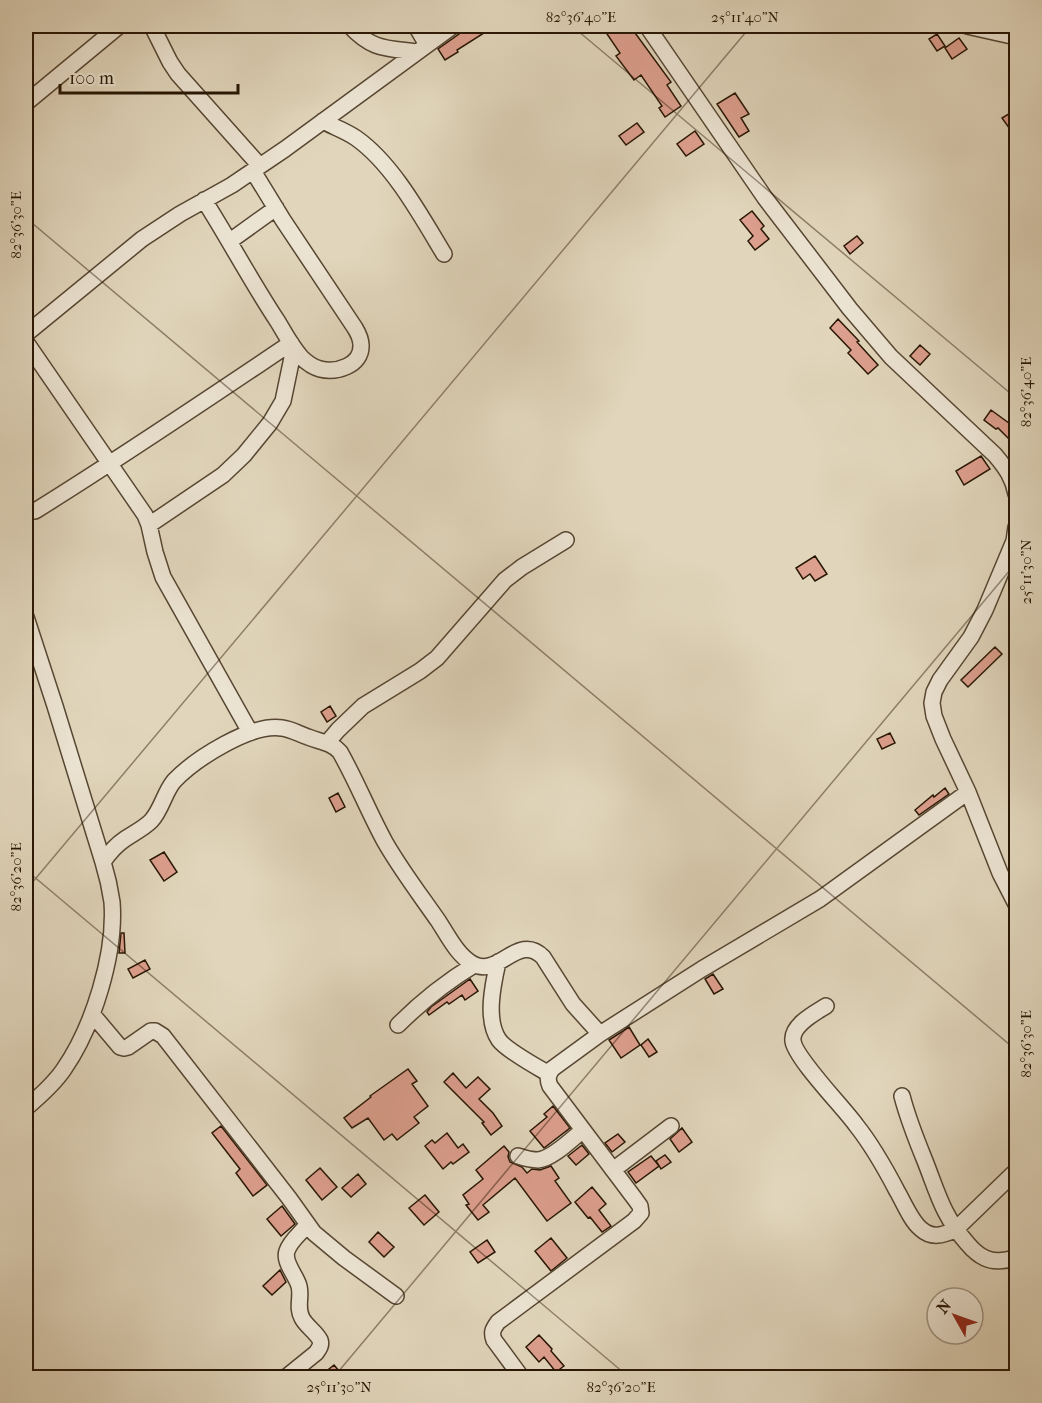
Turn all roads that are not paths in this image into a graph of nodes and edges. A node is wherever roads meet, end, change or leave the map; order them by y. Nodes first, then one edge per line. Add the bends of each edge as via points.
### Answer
1 (119, 26) edge
2 (152, 26) edge
3 (350, 26) edge
4 (416, 26) edge
5 (453, 26) edge
6 (647, 26) edge
7 (967, 26) edge
8 (1017, 37) edge
9 (421, 48) junction
10 (26, 103) edge
11 (323, 121) junction
12 (256, 168) junction
13 (204, 200) junction
14 (276, 208) junction
15 (230, 242) junction
16 (444, 254) dead end
17 (26, 334) edge
18 (26, 342) edge
19 (293, 346) junction
20 (110, 464) junction
21 (1017, 494) edge
22 (35, 511) dead end
23 (149, 525) junction
24 (1017, 527) edge
25 (566, 540) dead end
26 (26, 617) edge
27 (250, 732) junction
28 (327, 743) junction
29 (968, 792) junction
30 (103, 862) junction
31 (1017, 904) edge
32 (498, 962) junction
33 (474, 965) junction
34 (826, 1006) dead end
35 (93, 1015) junction
36 (398, 1025) dead end
37 (600, 1034) junction
38 (549, 1074) junction
39 (902, 1096) dead end
40 (26, 1108) edge
41 (671, 1126) dead end
42 (583, 1130) junction
43 (518, 1156) dead end
44 (613, 1170) junction
45 (1017, 1172) edge
46 (308, 1226) junction
47 (955, 1230) junction
48 (1017, 1258) edge
49 (396, 1296) dead end
50 (285, 1377) edge
51 (522, 1377) edge

1 - 10 street
2 - 12 street via 178,74
3 - 9 street via 373,45 387,49
4 - 9 street
5 - 9 street
6 - 21 street via 765,198 850,309 891,357 995,455 1007,469
7 - 8 street
9 - 11 street
11 - 12 street
11 - 16 street via 357,139 386,166
12 - 13 street
12 - 14 street
13 - 15 street
13 - 17 street via 142,239
14 - 15 street
14 - 19 street via 350,318 361,346 356,360 334,370 309,364
15 - 19 street
18 - 20 street
19 - 20 street
19 - 23 street via 283,401 270,423 223,475
20 - 22 street
20 - 23 street
23 - 27 street via 163,577
24 - 29 street via 985,610 934,692 934,716
25 - 28 street via 505,580 437,658 363,706
26 - 30 street
27 - 28 street via 281,727
27 - 30 street via 197,762 173,782 151,821 117,845
28 - 33 street via 340,752 395,858 459,951
29 - 31 street via 1000,873
29 - 37 street via 820,899
30 - 35 street via 112,905 111,934
32 - 33 street
32 - 37 street via 524,949 537,951 573,1004
32 - 38 street via 491,1007 495,1033 500,1041
33 - 36 street via 430,995
34 - 47 street via 797,1028 795,1048 862,1132 919,1228 934,1236
35 - 40 street via 63,1071
35 - 46 street via 120,1047 128,1047 151,1031 163,1036
37 - 38 street
38 - 42 street via 550,1086
39 - 47 street via 937,1194
41 - 44 street
42 - 43 street via 544,1158
42 - 44 street
44 - 51 street via 640,1206 639,1217 507,1314 493,1329 494,1340
45 - 47 street
46 - 49 street
46 - 50 street via 287,1250 286,1260 299,1286 299,1311 320,1344 316,1353
47 - 48 street via 987,1259

